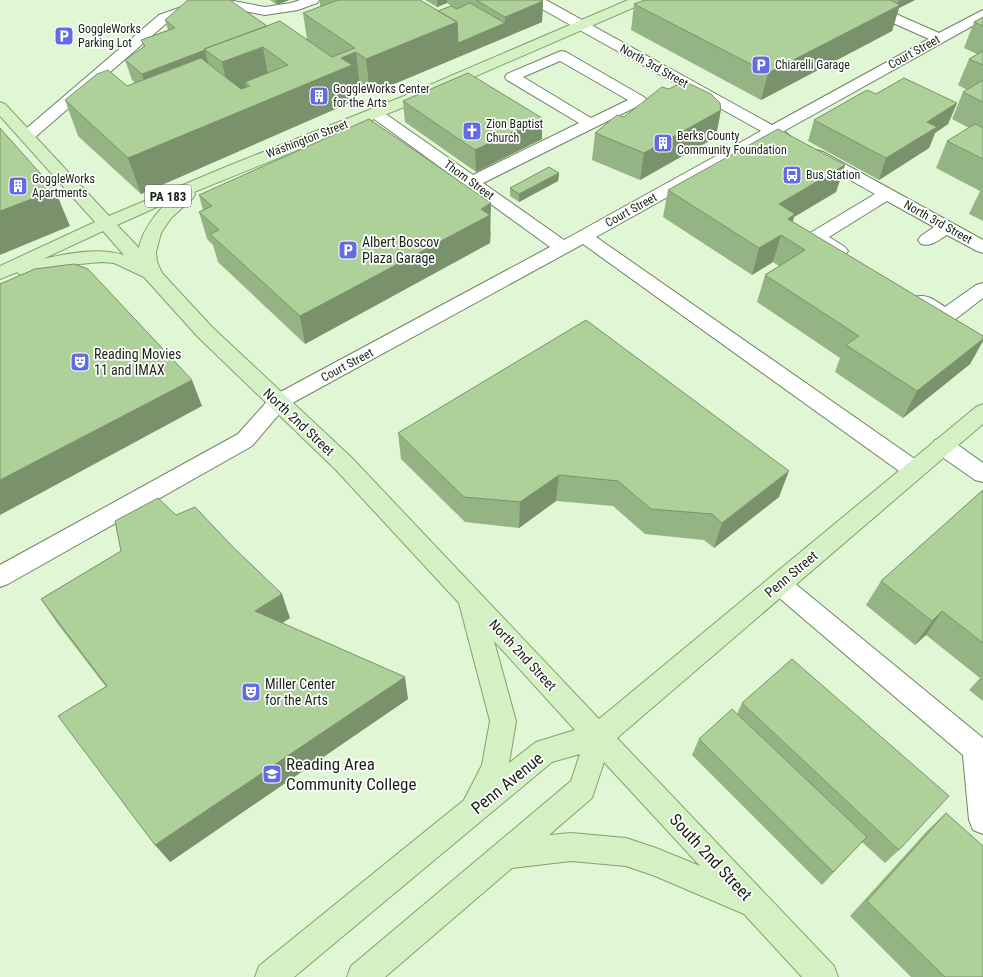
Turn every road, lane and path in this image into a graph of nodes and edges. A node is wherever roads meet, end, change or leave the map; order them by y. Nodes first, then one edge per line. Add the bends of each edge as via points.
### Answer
1 (312, 0) edge
2 (536, 0) edge
3 (639, 0) edge
4 (853, 0) edge
5 (983, 14) edge
6 (581, 25) junction
7 (939, 38) junction
8 (491, 64) junction
9 (512, 76) junction
10 (0, 107) edge
11 (375, 113) junction
12 (592, 124) junction
13 (773, 131) junction
14 (26, 136) junction
15 (231, 170) junction
16 (472, 182) junction
17 (887, 194) junction
18 (104, 222) junction
19 (947, 227) junction
20 (583, 236) junction
21 (927, 240) dead end
22 (983, 247) edge
23 (563, 248) junction
24 (853, 260) edge
25 (0, 273) edge
26 (155, 276) junction
27 (0, 278) edge
28 (983, 289) edge
29 (905, 291) edge
30 (278, 402) junction
31 (983, 412) edge
32 (943, 446) junction
33 (914, 470) junction
34 (983, 474) edge
35 (0, 577) edge
36 (779, 584) junction
37 (469, 597) junction
38 (599, 736) junction
39 (980, 751) edge
40 (473, 810) junction
41 (983, 820) edge
42 (506, 854) junction
43 (752, 902) junction
44 (270, 977) edge
45 (362, 977) edge
46 (823, 977) edge

1 - 14 street via 293,7 265,11 223,3 205,3 164,18
2 - 6 street, North 3rd Street
3 - 6 main road, Washington Street
4 - 7 street
5 - 7 street, Court Street
6 - 8 main road, Washington Street
6 - 13 street, North 3rd Street
7 - 13 street, Court Street
8 - 9 street
8 - 11 main road, Washington Street
9 - 12 street
9 - 12 street via 561,55 639,100
10 - 14 main road, North 2nd Street
11 - 15 main road, Washington Street
11 - 16 street, Thorn Street
12 - 16 street
13 - 17 street, North 3rd Street
13 - 20 street, Court Street
14 - 18 main road, North 2nd Street
15 - 18 main road, Washington Street / PA 183
15 - 26 main road via 186,194 168,209 147,246 147,261
16 - 23 street, Thorn Street
17 - 19 street, North 3rd Street
17 - 24 street via 816,237
18 - 25 main road, Washington Street / PA 183
18 - 26 main road, North 2nd Street
19 - 21 street
19 - 22 street, North 3rd Street
20 - 23 street, Court Street
20 - 33 street
23 - 30 street, Court Street
26 - 27 main road via 133,264 110,257 60,262
26 - 30 main road, North 2nd Street via 205,332
28 - 29 street via 946,316
30 - 35 street via 245,440
30 - 37 main road, North 2nd Street via 344,464
31 - 32 main road, Penn Street
32 - 33 main road, Penn Street
32 - 34 street
33 - 36 main road, Penn Street
36 - 38 main road, Penn Street
36 - 39 street
37 - 38 main road, North 2nd Street
37 - 40 main road via 503,721 495,768
38 - 40 main road, Penn Avenue via 545,751
38 - 42 main road via 582,789
38 - 43 main road, South 2nd Street
39 - 41 street
40 - 44 main road, Penn Avenue
42 - 43 main road via 571,847 626,852
42 - 45 main road
43 - 46 main road, South 2nd Street

